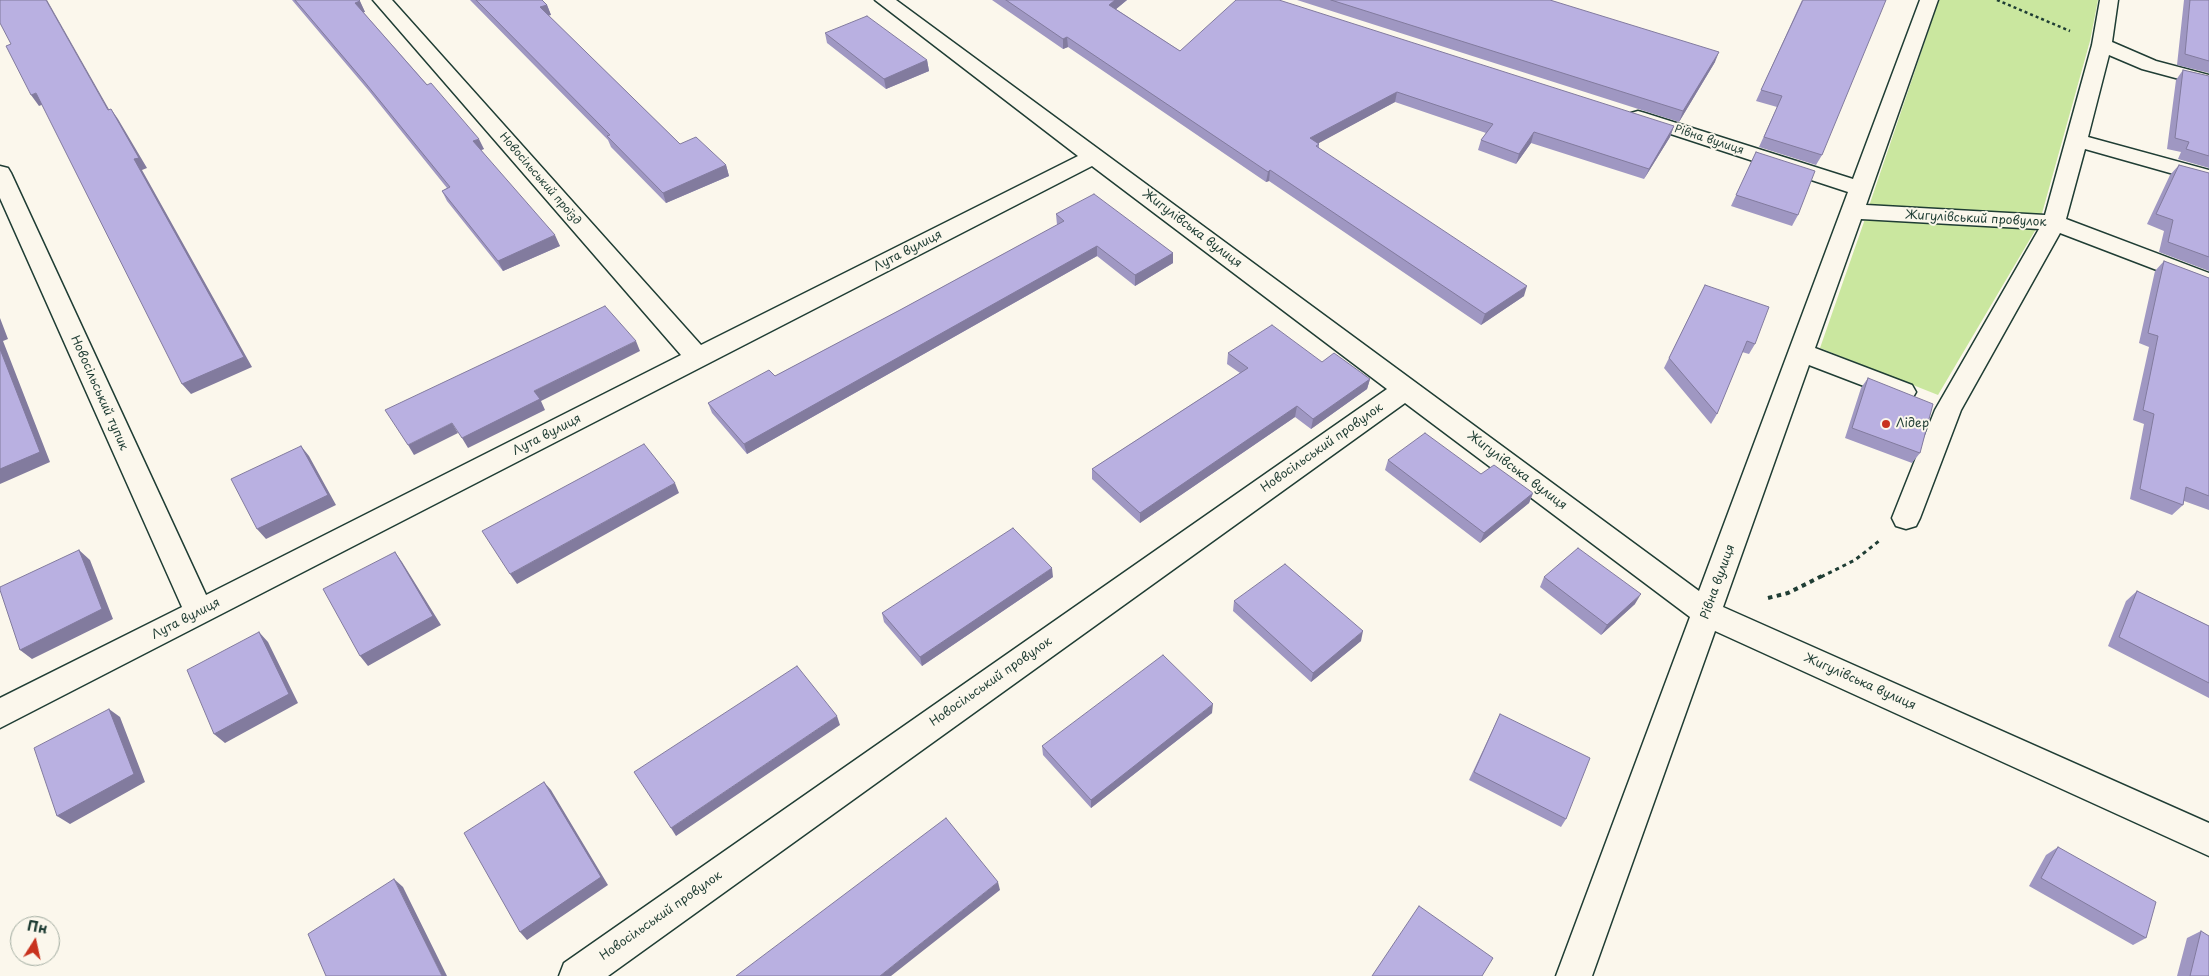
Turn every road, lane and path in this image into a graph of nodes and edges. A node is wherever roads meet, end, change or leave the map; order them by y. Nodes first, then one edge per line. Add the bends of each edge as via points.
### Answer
1 (382, 0) edge
2 (884, 0) edge
3 (1929, 0) edge
4 (1997, 0) edge
5 (2109, 0) edge
6 (2102, 45) junction
7 (2209, 81) edge
8 (1624, 113) edge
9 (2076, 140) junction
10 (1094, 156) junction
11 (0, 173) edge
12 (2209, 177) edge
13 (1857, 200) junction
14 (2054, 223) junction
15 (2209, 282) edge
16 (1801, 352) junction
17 (698, 358) junction
18 (1406, 389) junction
19 (1933, 404) junction
20 (1906, 518) joint
21 (198, 612) junction
22 (1706, 613) junction
23 (0, 714) edge
24 (2209, 840) edge
25 (577, 976) edge
26 (1574, 976) edge

1 - 17 street, Новосільський проїзд
2 - 10 street, Жигулівська вулиця
3 - 13 street, Рівна вулиця
4 - 6 path
5 - 6 street
6 - 7 street via 2149,65
6 - 9 street
8 - 13 street, Рівна вулиця
9 - 12 street
9 - 14 street
10 - 17 street, Лута вулиця
10 - 18 street, Жигулівська вулиця
11 - 21 street, Новосільський тупик
13 - 14 street, Жигулівський провулок
13 - 16 street, Рівна вулиця
14 - 15 street, Жигулівський провулок
14 - 19 street
16 - 19 street
16 - 22 street, Рівна вулиця
17 - 21 street, Лута вулиця
18 - 22 street, Жигулівська вулиця
18 - 25 street, Новосільський провулок
19 - 20 street
20 - 22 path via 1855,560 1788,593
21 - 23 street, Лута вулиця
22 - 24 street, Жигулівська вулиця
22 - 26 street, Рівна вулиця

